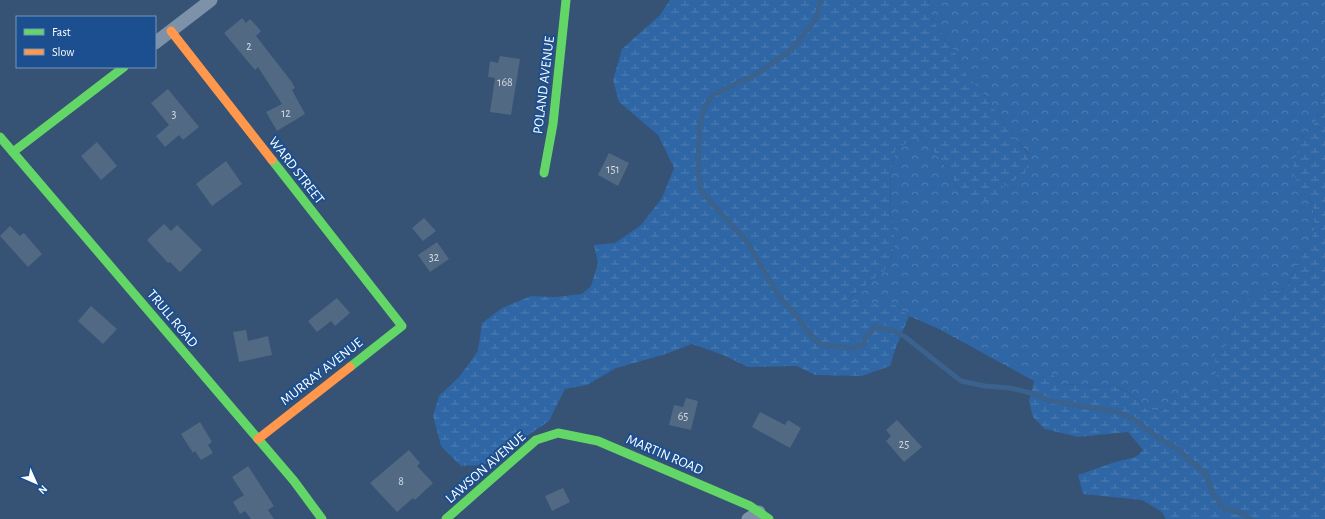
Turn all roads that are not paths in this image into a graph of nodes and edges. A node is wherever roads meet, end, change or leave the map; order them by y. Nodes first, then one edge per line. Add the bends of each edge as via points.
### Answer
1 (211, 0) edge
2 (566, 0) edge
3 (171, 31) junction
4 (156, 42) edge
5 (123, 68) edge
6 (0, 137) edge
7 (14, 152) junction
8 (544, 173) dead end
9 (402, 326) joint
10 (544, 438) joint
11 (258, 439) junction
12 (758, 517) edge
13 (322, 519) edge
14 (446, 519) edge

1 - 3 street
2 - 8 street, POLAND AVENUE via 553,124
3 - 4 street
3 - 9 street, WARD STREET
5 - 7 street
6 - 7 street, TRULL ROAD
7 - 11 street, TRULL ROAD
9 - 11 street, MURRAY AVENUE
10 - 12 street, MARTIN ROAD via 558,433 598,441 750,506
10 - 14 street, LAWSON AVENUE via 536,440
11 - 13 street, TRULL ROAD

